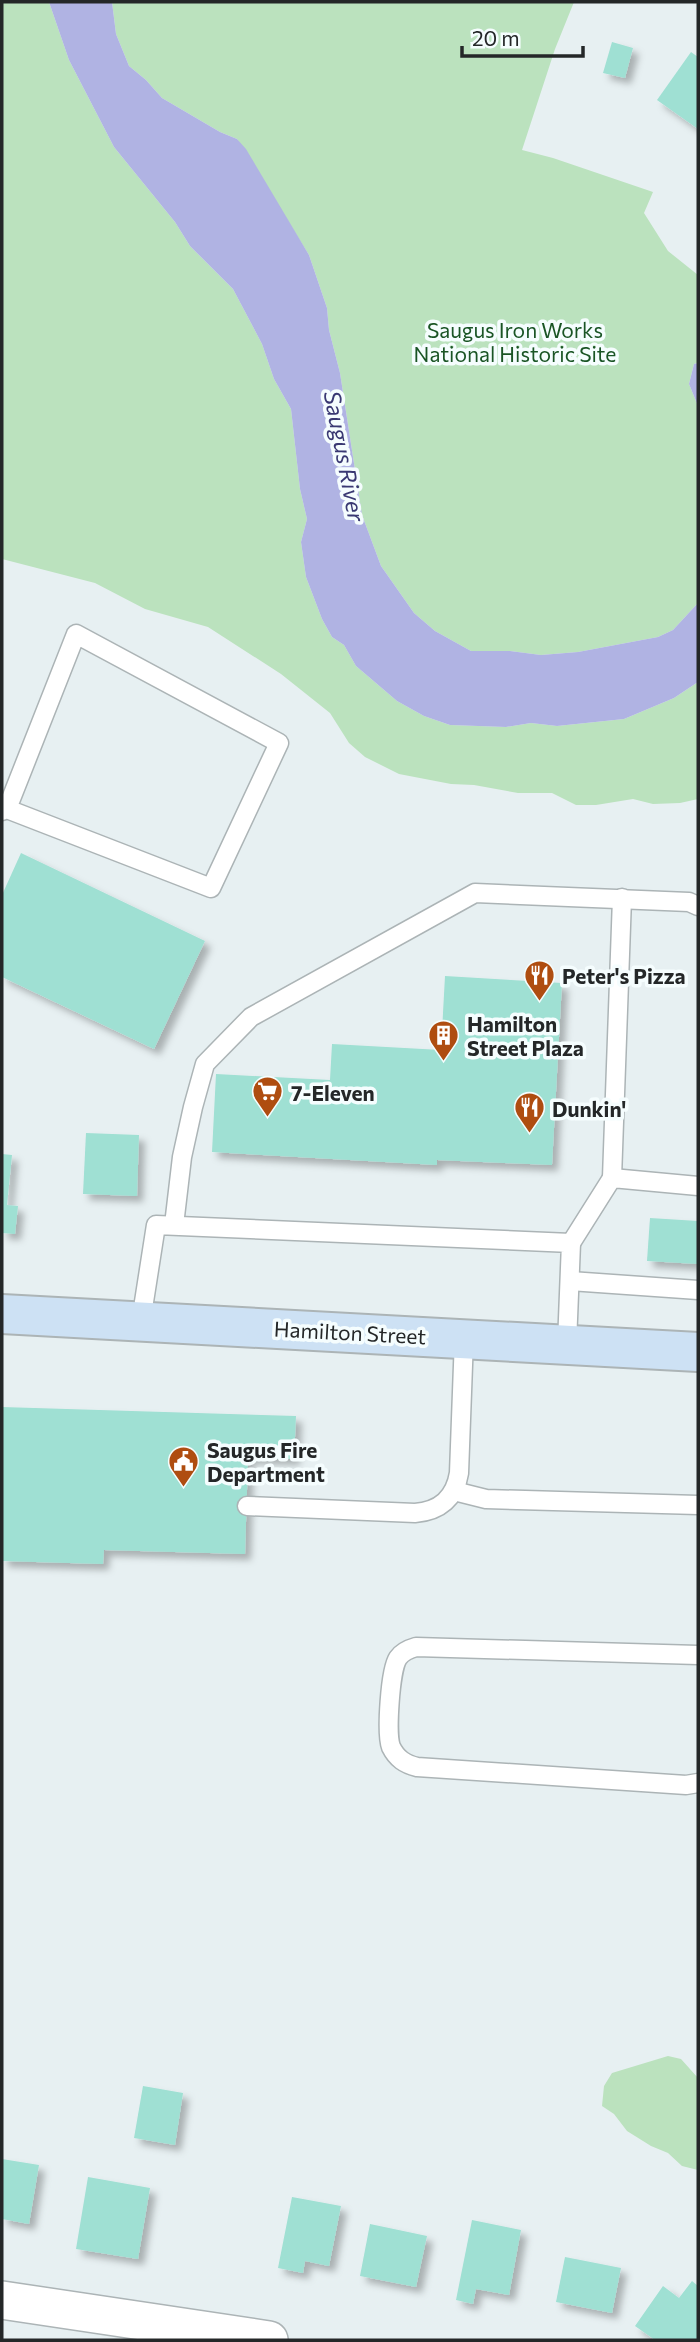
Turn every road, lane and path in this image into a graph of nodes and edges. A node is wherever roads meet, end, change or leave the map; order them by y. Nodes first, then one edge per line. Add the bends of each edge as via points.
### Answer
1 (5, 810) edge
2 (622, 898) junction
3 (698, 905) edge
4 (612, 1178) junction
5 (698, 1185) edge
6 (174, 1225) junction
7 (571, 1243) junction
8 (570, 1281) junction
9 (698, 1290) edge
10 (2, 1314) edge
11 (141, 1321) junction
12 (464, 1338) junction
13 (567, 1344) junction
14 (698, 1352) edge
15 (454, 1491) junction
16 (698, 1505) edge
17 (247, 1506) dead end
18 (698, 1655) edge
19 (698, 1783) edge
20 (2, 2300) edge
21 (269, 2340) edge

1 - 1 lane via 211,888 279,743 76,634
2 - 3 lane
2 - 4 lane
2 - 6 lane via 475,893 251,1017 205,1065 182,1157
4 - 5 lane
4 - 7 lane
6 - 7 lane
6 - 11 lane via 156,1225
7 - 8 lane
8 - 9 lane
8 - 13 lane
10 - 11 main road, Hamilton Street
11 - 12 main road, Hamilton Street
12 - 13 main road, Hamilton Street
12 - 15 lane via 459,1473
13 - 14 main road, Hamilton Street
15 - 16 lane via 486,1499
15 - 17 lane via 442,1505 415,1513
18 - 19 lane via 416,1647 399,1656 393,1668 389,1735 399,1759 417,1766
20 - 21 street

